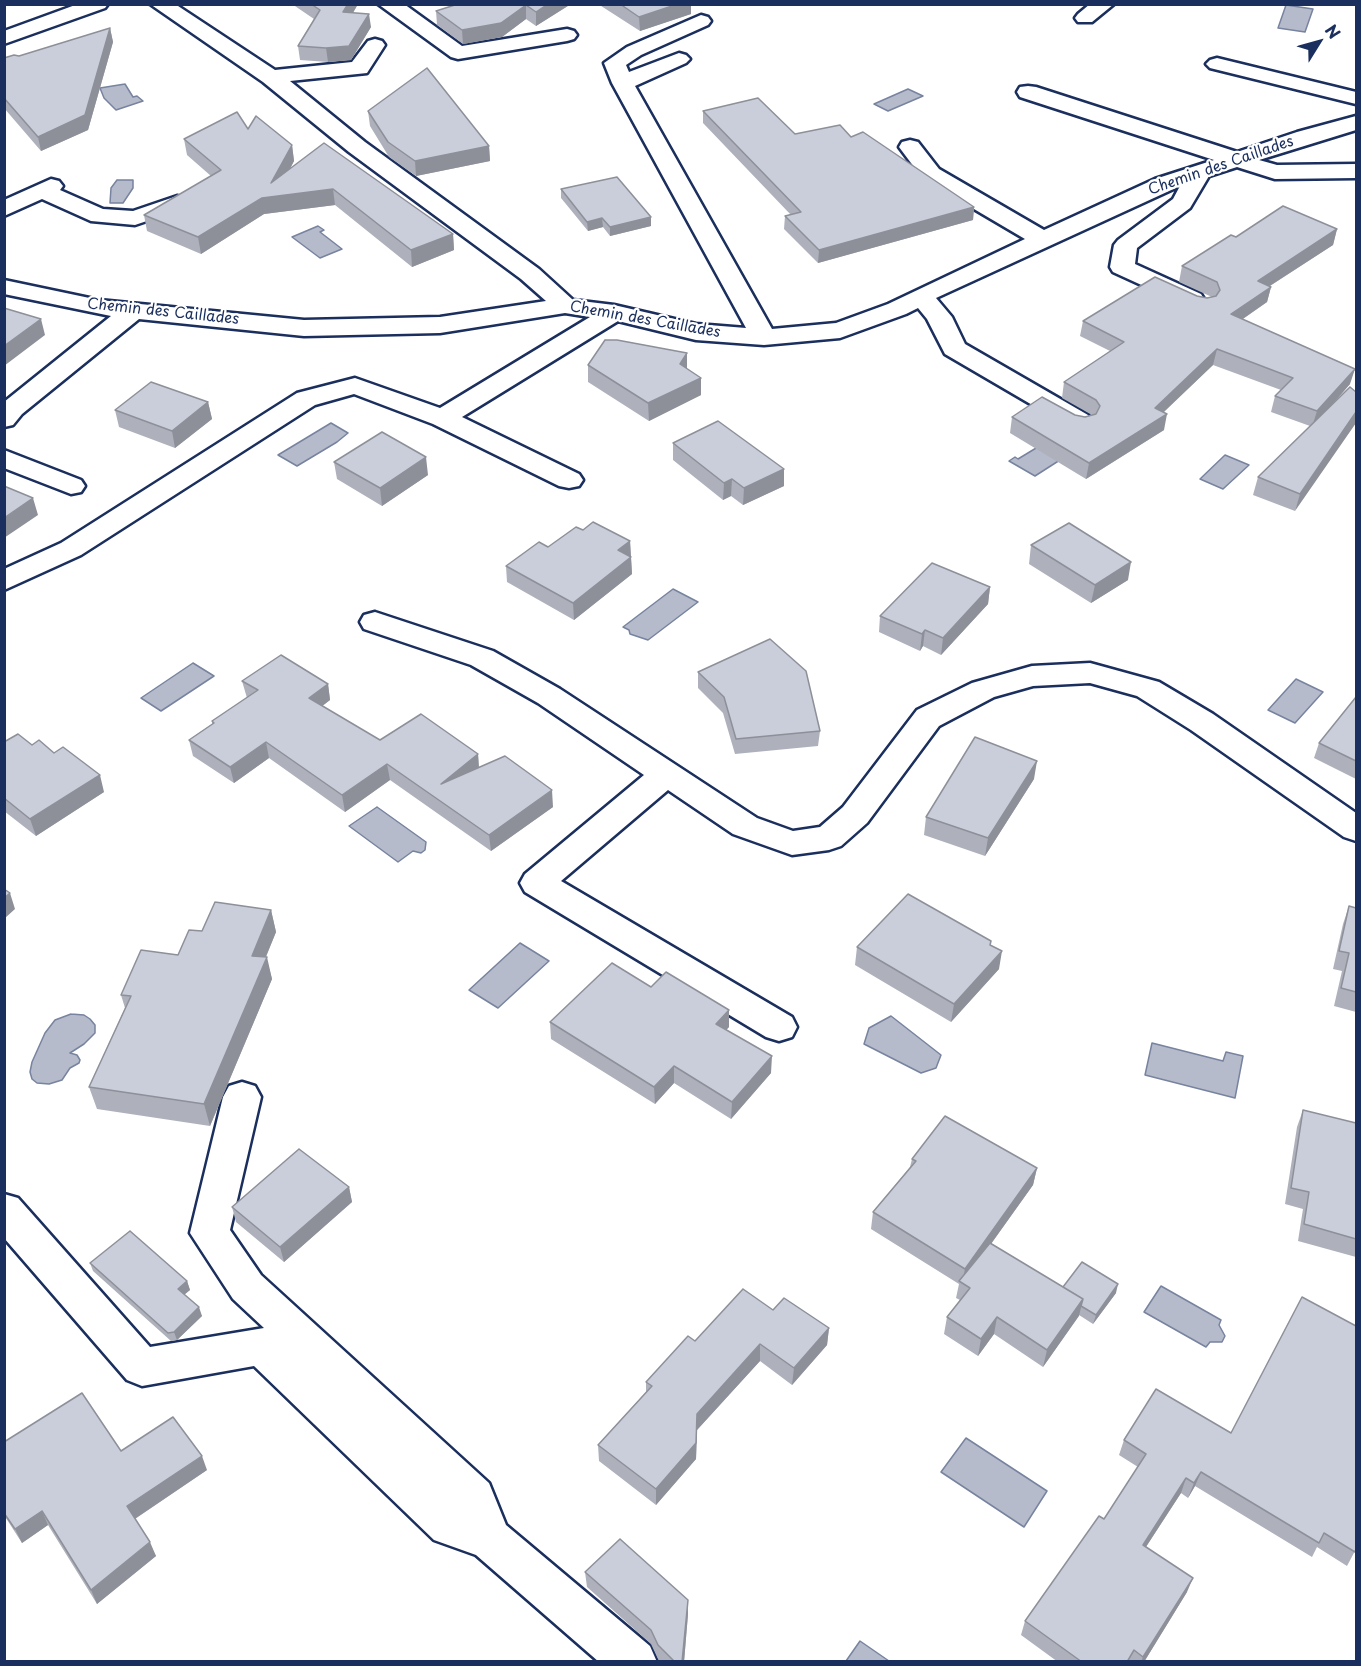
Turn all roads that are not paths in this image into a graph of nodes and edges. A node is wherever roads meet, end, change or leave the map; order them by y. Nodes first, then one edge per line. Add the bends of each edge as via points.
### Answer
1 (73, 4) edge
2 (98, 4) edge
3 (160, 4) edge
4 (388, 4) edge
5 (1104, 4) edge
6 (1085, 18) dead end
7 (701, 21) dead end
8 (4, 27) edge
9 (567, 35) dead end
10 (4, 38) edge
11 (375, 45) dead end
12 (679, 59) dead end
13 (1217, 64) dead end
14 (271, 77) junction
15 (623, 83) junction
16 (1028, 92) dead end
17 (1356, 98) edge
18 (1356, 123) edge
19 (910, 147) dead end
20 (1234, 160) junction
21 (1356, 171) edge
22 (1200, 172) junction
23 (177, 203) edge
24 (4, 209) edge
25 (1043, 240) junction
26 (4, 287) edge
27 (921, 296) junction
28 (1203, 304) edge
29 (565, 306) junction
30 (134, 310) junction
31 (614, 313) junction
32 (764, 337) junction
33 (442, 418) junction
34 (4, 419) edge
35 (1082, 423) edge
36 (4, 458) edge
37 (569, 480) dead end
38 (71, 486) dead end
39 (4, 581) edge
40 (375, 622) dead end
41 (667, 773) junction
42 (1356, 829) edge
43 (779, 1027) dead end
44 (242, 1097) dead end
45 (4, 1210) edge
46 (490, 1539) junction
47 (634, 1662) edge

1 - 8 street
2 - 10 street
3 - 14 street
4 - 9 street via 458,53
5 - 6 street
7 - 15 street via 615,63
11 - 14 street via 359,68
12 - 15 street
13 - 17 street
14 - 29 street via 357,147 530,274
15 - 32 street
16 - 20 street
18 - 20 street, Chemin des Caillades
19 - 25 street via 931,174
20 - 21 street via 1275,172
20 - 22 street, Chemin des Caillades
22 - 25 street, Chemin des Caillades via 1163,184
22 - 28 street via 1182,203 1126,245 1122,267
23 - 24 street via 135,218 99,216 46,188
25 - 27 street, Chemin des Caillades
26 - 30 street, Chemin des Caillades via 99,307
27 - 32 street, Chemin des Caillades via 840,330
27 - 35 street via 939,317 954,349
29 - 30 street, Chemin des Caillades via 440,325 304,328
29 - 31 street, Chemin des Caillades
30 - 34 street
31 - 32 street, Chemin des Caillades via 696,332
31 - 33 street
33 - 37 street
33 - 39 street via 355,386 306,399 71,549
36 - 38 street
40 - 41 street via 482,658 549,696
41 - 42 street via 745,826 792,843 829,838 855,815 927,718 983,690 1032,676 1090,673 1148,689
41 - 43 street via 537,883
44 - 46 street via 210,1233 247,1287 474,1497
45 - 46 street via 142,1367 262,1346 449,1526
46 - 47 street

